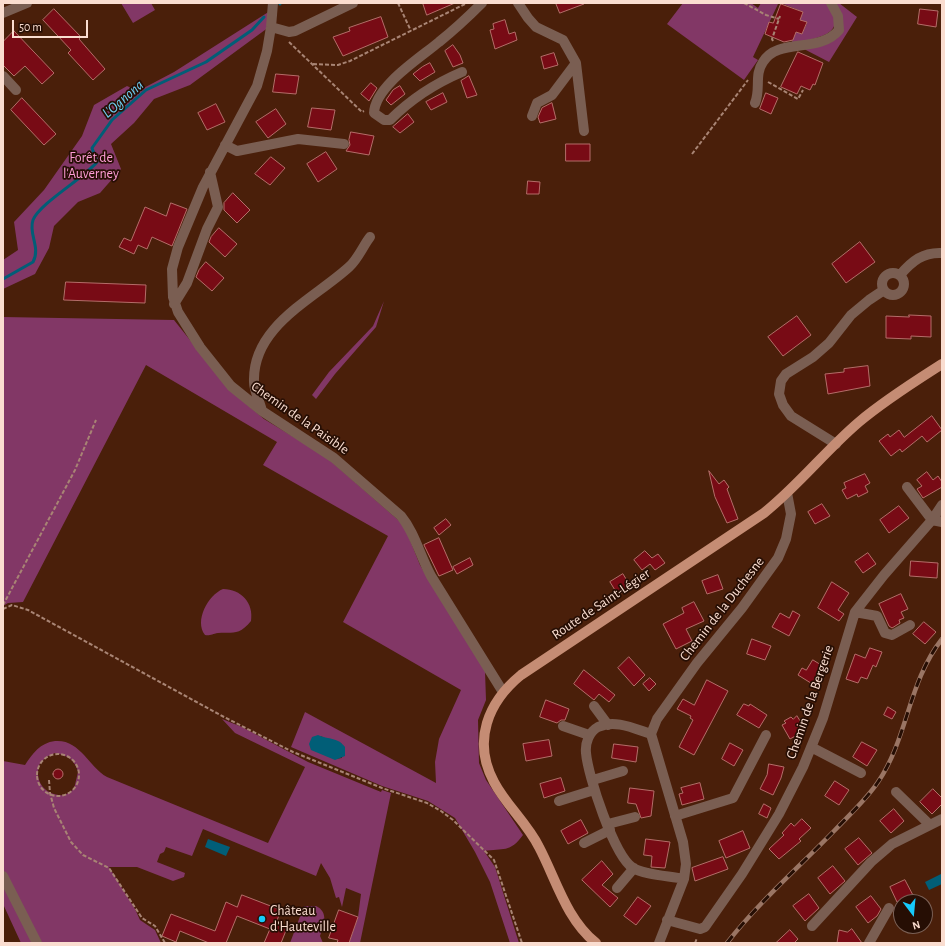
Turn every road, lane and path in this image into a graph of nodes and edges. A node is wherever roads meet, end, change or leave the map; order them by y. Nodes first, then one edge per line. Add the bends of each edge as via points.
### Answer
1 (27, 3) edge
2 (273, 3) edge
3 (353, 3) edge
4 (398, 3) edge
5 (468, 3) edge
6 (482, 3) edge
7 (518, 3) edge
8 (744, 3) edge
9 (831, 3) edge
10 (3, 13) edge
11 (271, 27) junction
12 (411, 31) junction
13 (289, 41) dead end
14 (777, 50) junction
15 (576, 63) junction
16 (313, 64) junction
17 (462, 72) dead end
18 (3, 76) edge
19 (757, 76) junction
20 (16, 90) dead end
21 (803, 90) dead end
22 (344, 98) dead end
23 (348, 98) junction
24 (755, 103) dead end
25 (374, 109) junction
26 (532, 116) dead end
27 (584, 131) dead end
28 (344, 144) dead end
29 (225, 145) junction
30 (692, 154) dead end
31 (210, 172) junction
32 (370, 237) dead end
33 (942, 253) edge
34 (900, 274) junction
35 (884, 290) junction
36 (176, 308) junction
37 (942, 364) edge
38 (262, 411) junction
39 (96, 420) dead end
40 (836, 444) junction
41 (907, 487) dead end
42 (787, 493) junction
43 (942, 505) edge
44 (937, 521) edge
45 (3, 606) edge
46 (3, 609) edge
47 (855, 612) junction
48 (910, 625) dead end
49 (503, 692) junction
50 (594, 706) dead end
51 (608, 725) junction
52 (563, 726) dead end
53 (651, 734) junction
54 (589, 735) junction
55 (766, 735) dead end
56 (811, 747) junction
57 (622, 771) dead end
58 (860, 773) dead end
59 (49, 780) dead end
60 (594, 785) junction
61 (896, 792) dead end
62 (50, 793) junction
63 (559, 800) dead end
64 (675, 816) junction
65 (636, 817) dead end
66 (942, 819) edge
67 (930, 825) junction
68 (609, 827) junction
69 (584, 842) dead end
70 (634, 868) junction
71 (3, 876) edge
72 (684, 879) junction
73 (617, 888) dead end
74 (889, 908) dead end
75 (667, 920) junction
76 (812, 926) dead end
77 (37, 943) edge
78 (166, 943) edge
79 (522, 943) edge
80 (596, 943) edge
81 (659, 943) edge
82 (869, 943) edge

1 - 10 street
2 - 11 street, Chemin de la Paisible
3 - 11 street via 295,31
4 - 12 path
5 - 12 path
6 - 25 street via 457,27 399,73 380,95
7 - 15 street via 536,27 563,40
8 - 14 path via 766,15 780,17 772,39
9 - 14 street via 840,21 836,34 815,44
11 - 29 street, Chemin de la Paisible via 266,57 257,86
12 - 16 path via 350,61 338,65
13 - 16 path
14 - 19 street via 764,60
15 - 26 street via 552,95 537,103
15 - 27 street
16 - 23 path
17 - 25 street via 444,79 401,109 390,120 378,117
18 - 20 street
19 - 21 path via 798,99
19 - 24 street via 758,92
19 - 30 path via 747,80
22 - 23 path
23 - 25 path via 362,112
28 - 29 street via 298,139 237,151
29 - 31 street, Chemin de la Paisible
31 - 36 street, Chemin de la Paisible via 174,260 171,289
31 - 36 street via 218,207
32 - 38 street via 351,266 269,333 254,378 254,387
33 - 34 street via 916,258
34 - 35 street via 888,274 884,277
34 - 35 street via 905,284 901,292 890,295
35 - 40 street via 851,315 829,343 786,374 781,381 779,394 791,416
36 - 38 street, Chemin de la Paisible via 200,347 224,377
37 - 40 main road, Route de Saint-Légier via 858,422
38 - 49 street, Chemin de la Paisible via 334,458 402,516 431,576
39 - 45 path via 75,470
40 - 42 main road, Route de Saint-Légier
41 - 44 street
42 - 49 main road, Route de Saint-Légier via 758,517 531,668
42 - 53 street, Chemin de la Duchesne via 791,514 786,539 778,558 657,719
43 - 44 street, Chemin de la Bergerie
44 - 47 street, Chemin de la Bergerie
46 - 79 path via 12,605 28,610 210,710 293,752 427,803 441,811 494,860
47 - 48 street via 877,616 885,633 892,635
47 - 56 street, Chemin de la Bergerie via 823,718
49 - 80 main road, Route de Saint-Légier via 493,706 485,731 484,747 490,774 537,842 575,921
50 - 51 street
51 - 53 street via 618,723
51 - 54 street via 598,727
52 - 54 street
53 - 64 street
54 - 60 street via 586,753
55 - 64 street via 733,798
56 - 58 street
56 - 75 street, Chemin de la Bergerie via 779,814 705,927 700,929
57 - 60 street
59 - 62 path
60 - 63 street
60 - 68 street
61 - 67 street
62 - 62 path via 38,780 39,765 51,755 66,756 77,767 76,785 65,795
62 - 78 path via 60,824 71,842 83,855 109,868 142,918 155,926
64 - 72 street via 683,842
65 - 68 street
66 - 67 street
67 - 76 street via 892,844 881,853
68 - 69 street
68 - 70 street via 625,860
70 - 72 street
70 - 73 street
71 - 77 street
72 - 75 street
74 - 82 street
75 - 81 street

